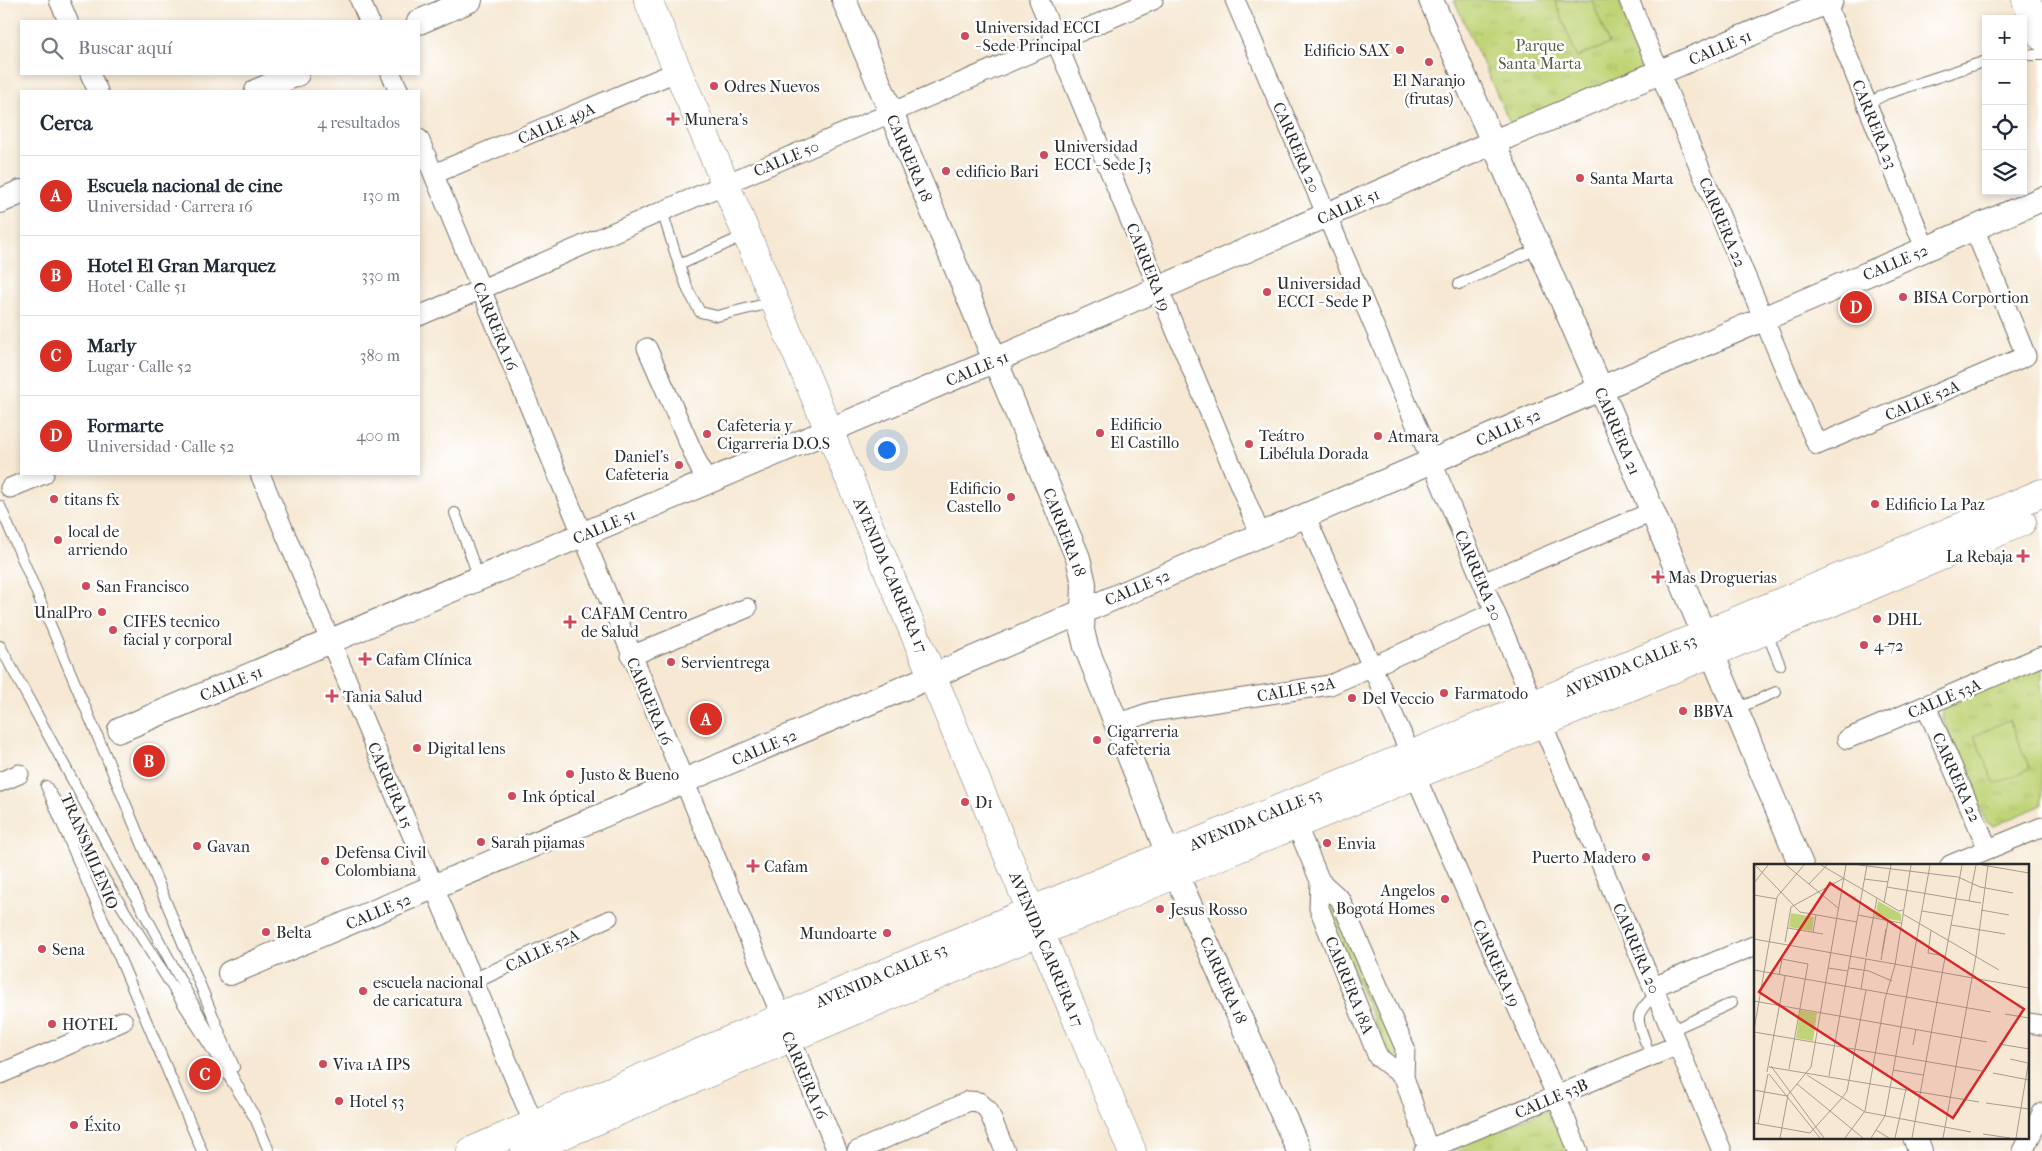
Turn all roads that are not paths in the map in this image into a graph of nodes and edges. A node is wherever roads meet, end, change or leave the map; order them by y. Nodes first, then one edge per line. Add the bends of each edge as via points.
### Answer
1 (59, 0) edge
2 (360, 0) edge
3 (470, 0) edge
4 (648, 0) edge
5 (844, 0) edge
6 (1039, 0) edge
7 (1153, 0) edge
8 (1235, 0) edge
9 (1431, 0) edge
10 (1629, 0) edge
11 (2026, 0) edge
12 (1827, 1) edge
13 (68, 20) edge
14 (369, 20) edge
15 (420, 22) edge
16 (2042, 37) edge
17 (1056, 42) junction
18 (2027, 55) edge
19 (2042, 55) edge
20 (1982, 62) edge
21 (678, 71) junction
22 (1660, 72) junction
23 (90, 75) edge
24 (296, 75) edge
25 (391, 75) edge
26 (98, 90) edge
27 (259, 90) edge
28 (398, 90) edge
29 (1867, 104) junction
30 (891, 113) junction
31 (420, 141) edge
32 (1494, 142) junction
33 (434, 174) junction
34 (725, 184) junction
35 (20, 192) edge
36 (2042, 198) edge
37 (0, 201) edge
38 (662, 211) junction
39 (1326, 216) junction
40 (1974, 228) junction
41 (747, 234) junction
42 (1539, 248) junction
43 (1926, 248) junction
44 (679, 265) junction
45 (1459, 284) dead end
46 (481, 289) junction
47 (1158, 289) junction
48 (775, 302) junction
49 (420, 316) edge
50 (1763, 318) junction
51 (647, 348) dead end
52 (995, 360) junction
53 (1600, 387) junction
54 (829, 430) junction
55 (1817, 445) joint
56 (1431, 460) junction
57 (42, 475) edge
58 (260, 475) edge
59 (706, 482) junction
60 (10, 488) dead end
61 (2042, 493) edge
62 (0, 506) edge
63 (1652, 512) junction
64 (455, 513) dead end
65 (2042, 514) edge
66 (1304, 515) junction
67 (1260, 534) junction
68 (582, 535) junction
69 (479, 578) junction
70 (1483, 583) junction
71 (747, 608) dead end
72 (1084, 610) junction
73 (1495, 612) junction
74 (1766, 630) junction
75 (330, 641) junction
76 (1708, 643) junction
77 (0, 646) edge
78 (631, 656) junction
79 (2042, 656) edge
80 (1780, 665) dead end
81 (1371, 666) junction
82 (933, 675) junction
83 (1776, 692) dead end
84 (1926, 706) junction
85 (1736, 709) junction
86 (1538, 714) junction
87 (1116, 724) junction
88 (120, 730) dead end
89 (1847, 739) dead end
90 (1413, 765) junction
91 (19, 774) dead end
92 (684, 780) junction
93 (0, 782) edge
94 (1296, 824) junction
95 (2042, 827) edge
96 (1988, 849) junction
97 (1172, 864) junction
98 (1801, 864) edge
99 (1952, 864) edge
100 (1320, 881) junction
101 (434, 887) junction
102 (610, 918) dead end
103 (1036, 921) junction
104 (1754, 946) edge
105 (230, 973) dead end
106 (474, 981) junction
107 (1655, 991) junction
108 (1732, 1002) dead end
109 (122, 1021) dead end
110 (786, 1028) junction
111 (1675, 1038) junction
112 (1646, 1044) dead end
113 (0, 1074) edge
114 (1404, 1077) junction
115 (1556, 1095) junction
116 (2042, 1113) edge
117 (255, 1118) junction
118 (2030, 1137) edge
119 (1915, 1138) edge
120 (2030, 1138) edge
121 (537, 1142) edge
122 (1426, 1150) edge
123 (202, 1151) edge
124 (269, 1151) edge
125 (471, 1151) edge
126 (837, 1151) edge
127 (857, 1151) edge
128 (1005, 1151) edge
129 (1132, 1151) edge
130 (1299, 1151) edge
131 (1578, 1151) edge
132 (1722, 1151) edge
133 (1920, 1151) edge
134 (2023, 1151) edge

1 - 13 street
2 - 14 street
3 - 15 street
4 - 21 main road, AVENIDA CARRERA 17
5 - 30 street, CARRERA 18
6 - 17 street, CARRERA 19
7 - 17 street, CALLE 50
8 - 39 street, CARRERA 20
9 - 32 street, CARRERA 21
10 - 22 street, CARRERA 22
11 - 16 main road
12 - 22 street, CALLE 51
12 - 29 street, CARRERA 23
17 - 30 street, CALLE 50
17 - 47 street, CARRERA 19
18 - 19 lane
20 - 29 lane via 1886,94
21 - 33 street, CALLE 49A
21 - 34 main road, AVENIDA CARRERA 17
22 - 32 street, CALLE 51
22 - 50 street, CARRERA 22
23 - 26 street
24 - 27 street
25 - 28 street
29 - 43 street, CARRERA 23
30 - 34 street, CALLE 50
30 - 52 street, CARRERA 18
31 - 33 street, CARRERA 16
32 - 39 street, CALLE 51
32 - 42 street, CARRERA 21
33 - 46 street, CARRERA 16
34 - 38 street, CALLE 50
34 - 41 main road, AVENIDA CARRERA 17
35 - 37 street
36 - 40 street, CALLE 52
38 - 44 lane
38 - 46 street, CALLE 50
39 - 47 street, CALLE 51
39 - 56 street, CARRERA 20
40 - 43 street, CALLE 52
40 - 55 street, CALLE 52A via 2026,356
41 - 44 lane
41 - 48 main road, AVENIDA CARRERA 17
42 - 45 lane
42 - 53 street, CARRERA 21
43 - 50 street, CALLE 52
44 - 48 lane via 700,312 718,316
46 - 49 street, CALLE 50
46 - 68 street, CARRERA 16
47 - 52 street, CALLE 51
47 - 67 street, CARRERA 19
48 - 54 main road, AVENIDA CARRERA 17
50 - 53 street, CALLE 52
50 - 55 street, CARRERA 22
51 - 59 street
52 - 54 street, CALLE 51
52 - 72 street, CARRERA 18 via 1080,564
53 - 56 street, CALLE 52
53 - 63 street, CARRERA 21
54 - 59 street, CALLE 51
54 - 82 main road, AVENIDA CARRERA 17
56 - 66 street, CALLE 52
56 - 70 street, CARRERA 20
57 - 60 street
58 - 75 street, CARRERA 15
59 - 68 street, CALLE 51
61 - 76 main road, AVENIDA CALLE 53
62 - 117 lane, TRANSMILENIO
63 - 70 street
63 - 76 street, CARRERA 21
64 - 69 lane
65 - 74 main road, AVENIDA CALLE 53
66 - 67 street, CALLE 52
66 - 81 street, CARRERA 19
67 - 72 street, CALLE 52
68 - 69 street, CALLE 51
68 - 78 street, CARRERA 16
69 - 75 street, CALLE 51
70 - 73 street, CARRERA 20
71 - 78 street
72 - 82 street, CALLE 52
72 - 87 street, CARRERA 18 via 1082,630 1086,647
73 - 81 street, CALLE 52A
73 - 86 street, CARRERA 20
74 - 76 main road, AVENIDA CALLE 53
74 - 80 lane
75 - 88 street, CALLE 51
75 - 101 street, CARRERA 15
76 - 85 street, CARRERA 21
76 - 86 main road, AVENIDA CALLE 53
77 - 117 lane, TRANSMILENIO
78 - 92 street, CARRERA 16
79 - 84 street, CALLE 53A
81 - 87 street, CALLE 52A via 1330,685 1151,712
81 - 90 street, CARRERA 19
82 - 92 street, CALLE 52
82 - 103 main road, AVENIDA CARRERA 17
83 - 85 lane
84 - 89 street, CALLE 53A
84 - 96 street, CARRERA 22
85 - 98 street, CARRERA 21
86 - 90 main road, AVENIDA CALLE 53
86 - 107 street, CARRERA 20
87 - 97 street, CARRERA 18
90 - 94 main road, AVENIDA CALLE 53
90 - 97 main road, AVENIDA CALLE 53
90 - 115 street, CARRERA 19
91 - 93 street
92 - 101 street, CALLE 52
92 - 110 street, CARRERA 16
94 - 97 main road, AVENIDA CALLE 53
94 - 100 street, CARRERA 18A
95 - 96 street
96 - 99 street
97 - 103 main road, AVENIDA CALLE 53
97 - 130 street, CARRERA 18
100 - 114 street, CARRERA 18A via 1340,899 1406,1048
100 - 114 street, CARRERA 18A via 1319,908 1378,1057
101 - 105 street, CALLE 52
101 - 106 street, CARRERA 15
102 - 106 street, CALLE 52A
103 - 110 main road, AVENIDA CALLE 53
103 - 129 main road, AVENIDA CARRERA 17
104 - 107 street
106 - 121 street, CARRERA 15
107 - 111 street, CARRERA 20
107 - 112 lane via 1640,1011 1638,1023
108 - 111 lane
109 - 113 street
110 - 121 main road, AVENIDA CALLE 53
110 - 126 street, CARRERA 16
111 - 115 street, CALLE 53B
111 - 132 street, CARRERA 20
114 - 122 street, CARRERA 18A
115 - 122 street, CALLE 53B
115 - 131 street, CARRERA 19
116 - 118 street
117 - 123 lane, TRANSMILENIO via 46,786
117 - 124 lane, TRANSMILENIO
119 - 133 street
120 - 134 street
121 - 125 main road, AVENIDA CALLE 53
127 - 128 street via 968,1101 980,1102 988,1110

